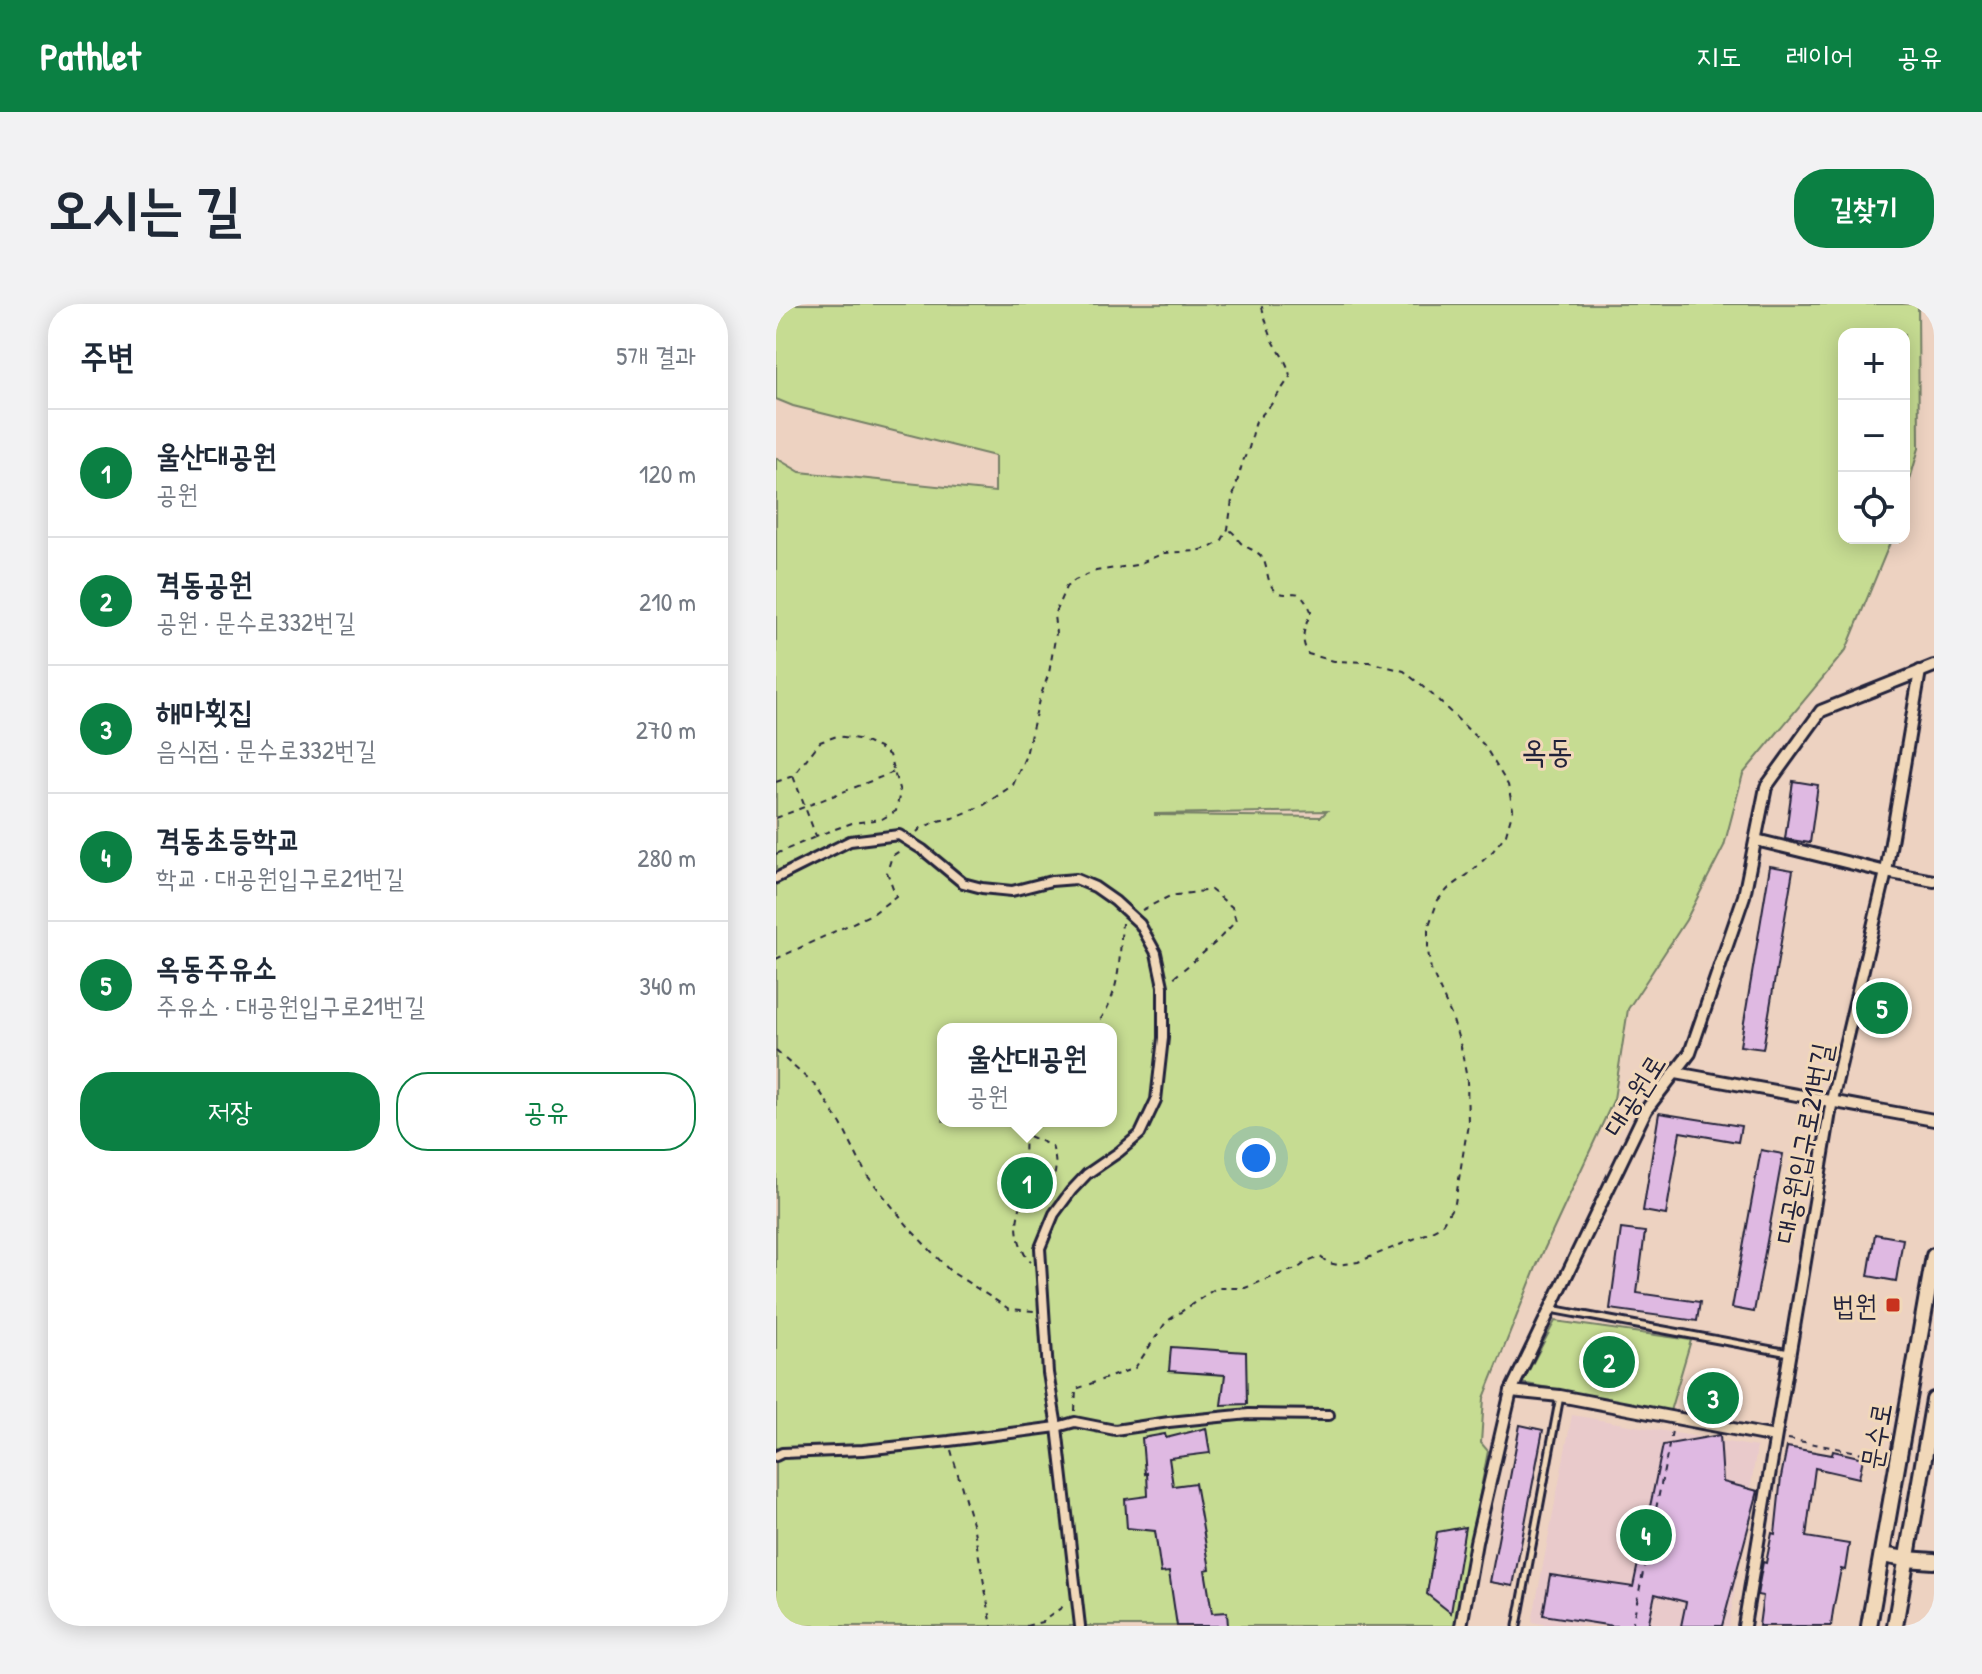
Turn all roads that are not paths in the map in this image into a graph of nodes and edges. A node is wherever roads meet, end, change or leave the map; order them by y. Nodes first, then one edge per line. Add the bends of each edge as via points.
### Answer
1 (1934, 666) edge
2 (1920, 671) junction
3 (1756, 840) junction
4 (1886, 872) junction
5 (776, 878) edge
6 (1934, 881) edge
7 (1676, 1073) junction
8 (1832, 1100) junction
9 (1934, 1120) edge
10 (1934, 1256) edge
11 (1550, 1309) junction
12 (1789, 1353) junction
13 (1511, 1391) junction
14 (1560, 1396) junction
15 (1934, 1400) edge
16 (1329, 1415) dead end
17 (1057, 1427) junction
18 (1775, 1437) junction
19 (776, 1456) edge
20 (1882, 1555) junction
21 (1906, 1559) junction
22 (1934, 1561) edge
23 (1080, 1626) edge
24 (1461, 1626) edge
25 (1517, 1626) edge
26 (1744, 1626) edge
27 (1869, 1626) edge
28 (1895, 1626) edge

1 - 2 street, 대공원로
2 - 3 street, 대공원로 via 1821,711 1766,787
2 - 4 street, 대공원입구로21번길
3 - 4 street
3 - 7 street, 대공원로 via 1744,896 1690,1053
4 - 6 street
4 - 8 street, 대공원입구로21번길
5 - 17 street via 850,841 899,835 963,883 1012,891 1076,879 1095,887 1140,924 1156,953 1163,986 1156,1100 1140,1134 1087,1174 1054,1214 1040,1248
7 - 8 street
7 - 11 street, 대공원로 via 1646,1110
8 - 9 street
8 - 12 street, 대공원입구로21번길
10 - 20 main road, 문수로
11 - 12 lane
11 - 13 street, 대공원로
12 - 18 street, 대공원입구로21번길
13 - 14 street
13 - 24 street, 대공원로
14 - 18 street
14 - 25 lane
15 - 21 main road, 문수로
16 - 17 street via 1249,1414 1115,1430 1075,1422
17 - 19 street
17 - 23 street
18 - 26 street, 대공원입구로21번길
20 - 21 main road
20 - 27 main road, 문수로
21 - 22 main road
21 - 28 main road, 문수로

